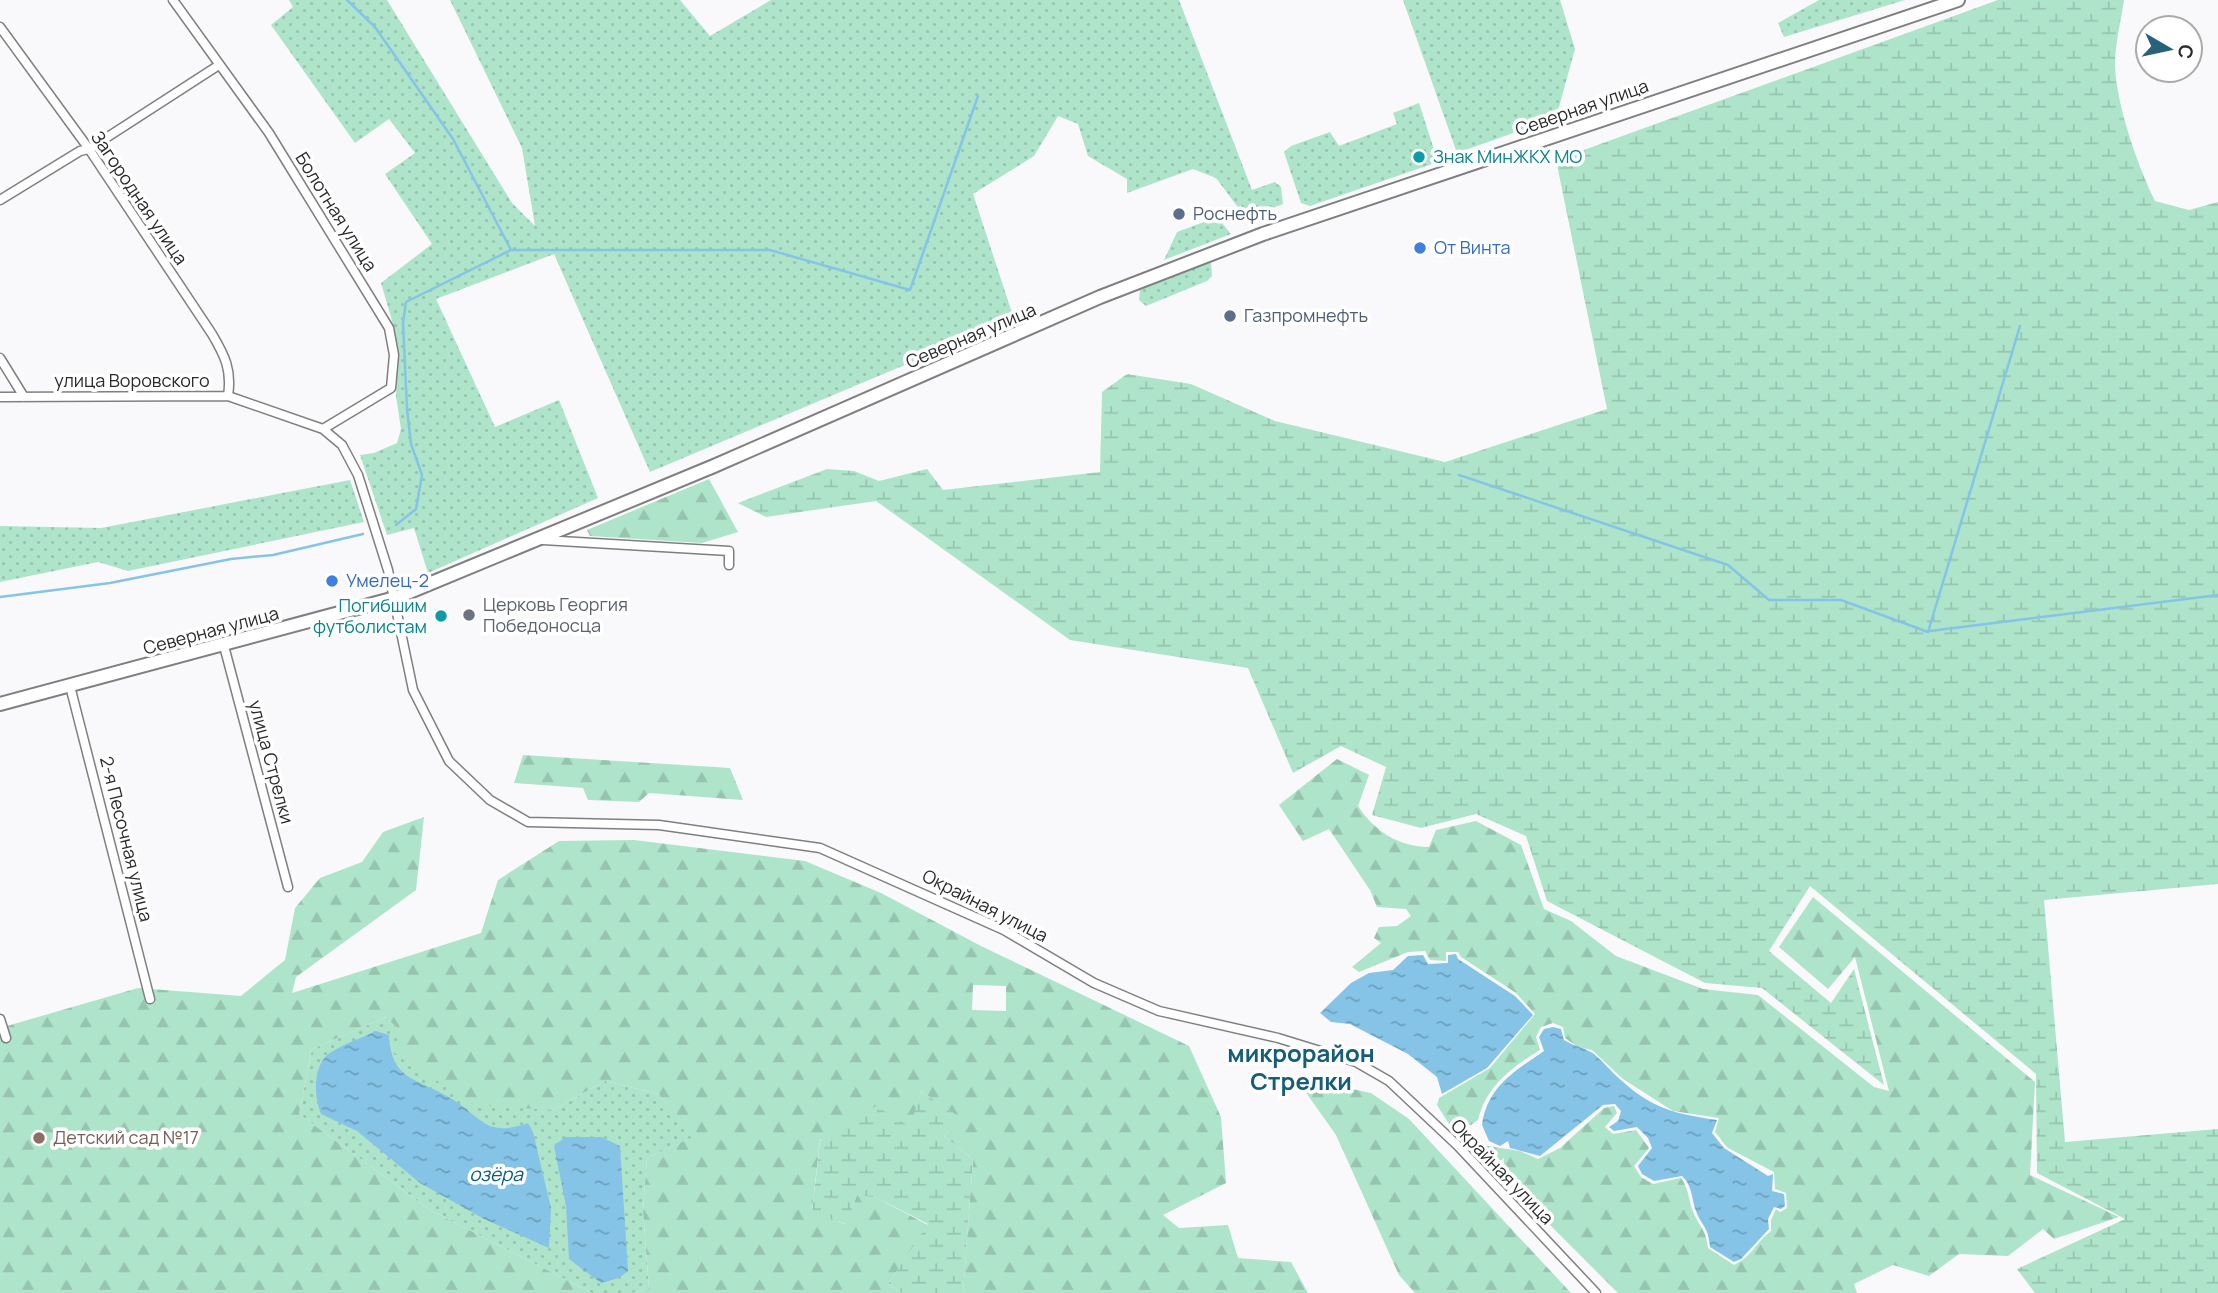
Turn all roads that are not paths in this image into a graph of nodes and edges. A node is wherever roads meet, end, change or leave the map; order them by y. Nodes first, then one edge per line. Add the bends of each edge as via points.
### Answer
1 (173, 0) edge
2 (1958, 0) edge
3 (0, 27) edge
4 (219, 65) junction
5 (89, 149) junction
6 (0, 200) edge
7 (0, 358) edge
8 (228, 396) junction
9 (0, 397) edge
10 (24, 397) junction
11 (323, 429) junction
12 (537, 539) junction
13 (729, 565) dead end
14 (395, 598) junction
15 (224, 646) junction
16 (70, 686) junction
17 (0, 704) edge
18 (288, 887) dead end
19 (150, 999) dead end
20 (0, 1019) edge
21 (6, 1038) dead end
22 (1596, 1293) edge

1 - 4 street, Болотная улица
2 - 12 main road, Северная улица via 1263,234 1100,297
3 - 5 street, Загородная улица
4 - 5 street
4 - 11 street, Болотная улица via 270,133 389,328 394,355 391,388
5 - 6 street
5 - 8 street, Загородная улица via 228,361
7 - 10 street
8 - 10 street, улица Воровского
8 - 11 street, улица Воровского
9 - 10 street, улица Воровского
11 - 14 street, улица Воровского via 342,445 358,475
12 - 13 street via 729,551
12 - 14 main road, Северная улица
14 - 15 main road, Северная улица
14 - 22 street, Окрайная улица via 413,690 444,751 467,779 508,811 528,822 659,825 820,848 1004,930 1094,983 1159,1011 1278,1038 1356,1062 1389,1081 1457,1145
15 - 16 main road, Северная улица
15 - 18 street, улица Стрелки
16 - 17 main road, Северная улица
16 - 19 street, 2-я Песочная улица
20 - 21 street

